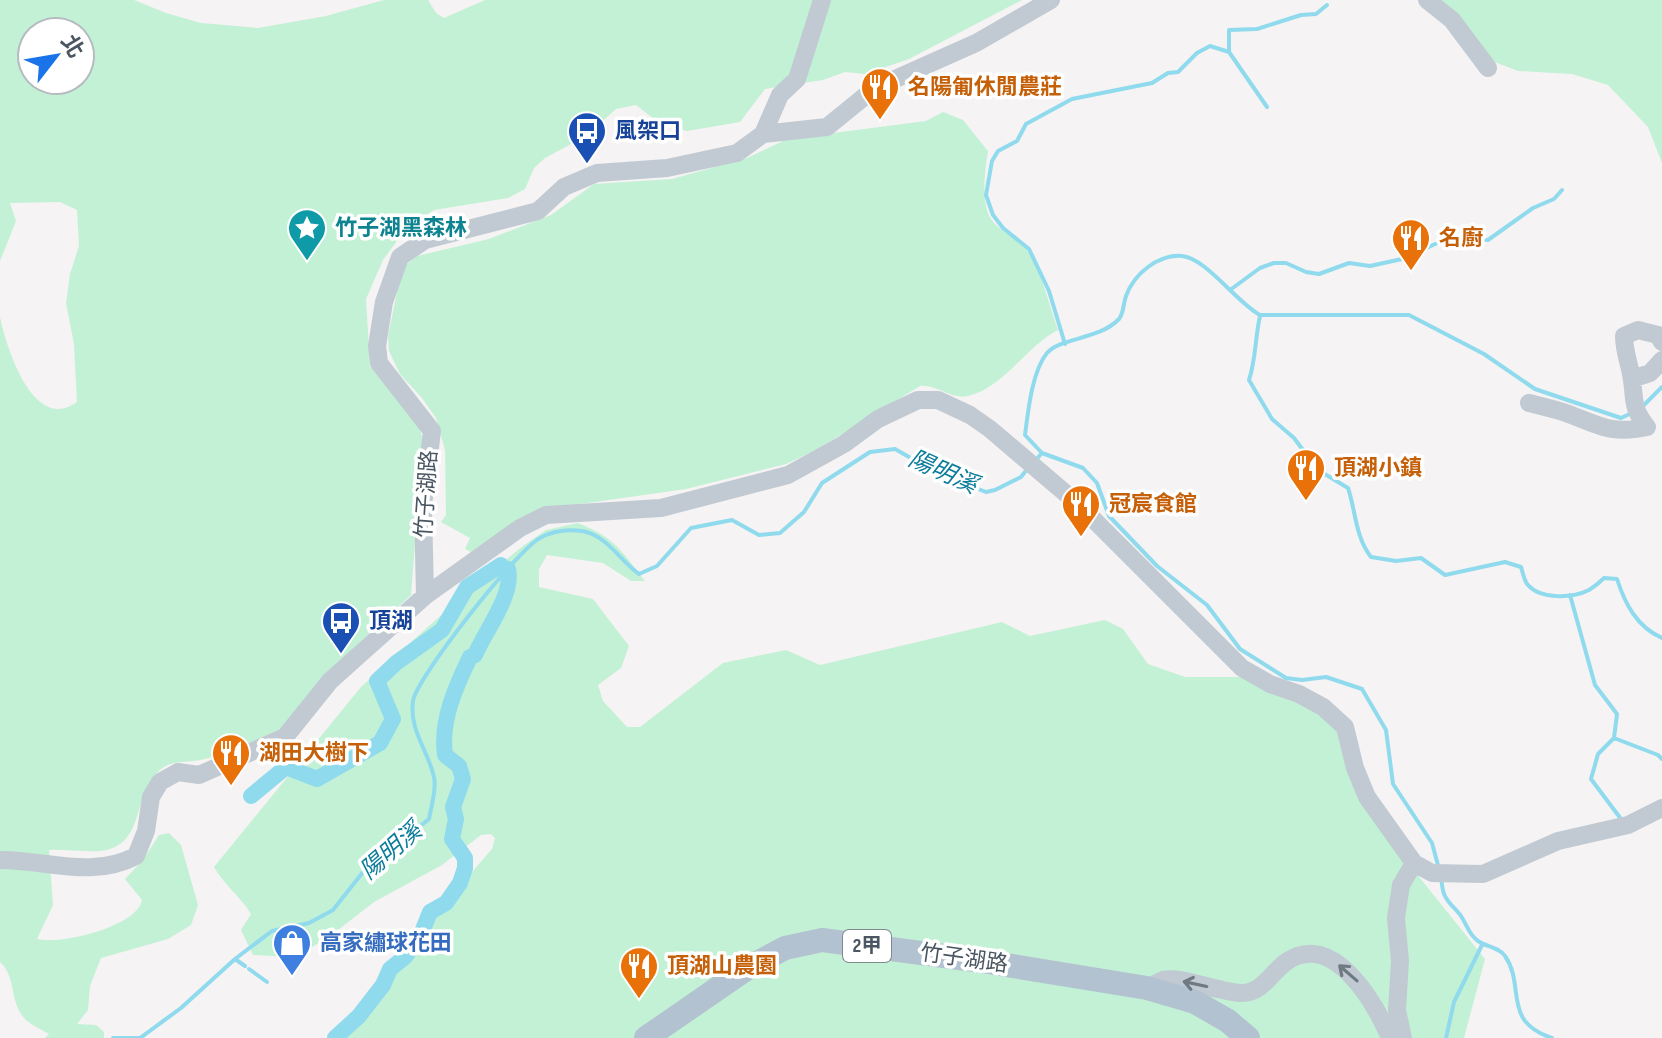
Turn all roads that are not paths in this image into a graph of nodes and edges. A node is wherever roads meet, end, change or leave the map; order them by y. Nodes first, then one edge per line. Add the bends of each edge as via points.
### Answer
1 (822, 0) edge
2 (1051, 0) edge
3 (1427, 0) edge
4 (1488, 68) dead end
5 (763, 134) junction
6 (1662, 342) edge
7 (1662, 360) edge
8 (1632, 379) junction
9 (1529, 403) dead end
10 (1646, 422) edge
11 (425, 596) junction
12 (1662, 808) edge
13 (0, 860) edge
14 (1414, 863) junction
15 (1147, 988) junction
16 (646, 1038) edge
17 (1248, 1038) edge
18 (1390, 1038) edge
19 (1403, 1038) edge

1 - 5 street via 797,79 780,95
2 - 5 street via 976,43 875,88 827,127
3 - 4 street via 1452,20
5 - 11 street, 竹子湖路 via 737,153 667,168 597,173 564,187 538,211 425,240 400,257 384,302 377,346 379,363 432,431 423,506
6 - 8 street via 1658,335 1638,330 1624,336
7 - 8 street via 1650,373
8 - 10 street
9 - 10 street via 1612,431 1625,432
11 - 13 street via 330,681 285,737 199,775 178,772 160,782 136,856 90,869
11 - 14 street via 546,515 661,508 788,475 878,419 918,400 938,400 970,415 1077,503 1242,668 1323,707 1345,727 1367,797
12 - 14 street via 1628,825 1558,841 1483,874 1440,874
14 - 19 street via 1401,885 1396,918 1397,1010
15 - 16 main road, 竹子湖路 / 2甲 via 822,940 785,948 746,969
15 - 17 main road, 竹子湖路 / 2甲 via 1195,1002
18 -> 15 street via 1355,978 1314,954 1298,955 1258,989 1245,993 1166,979

